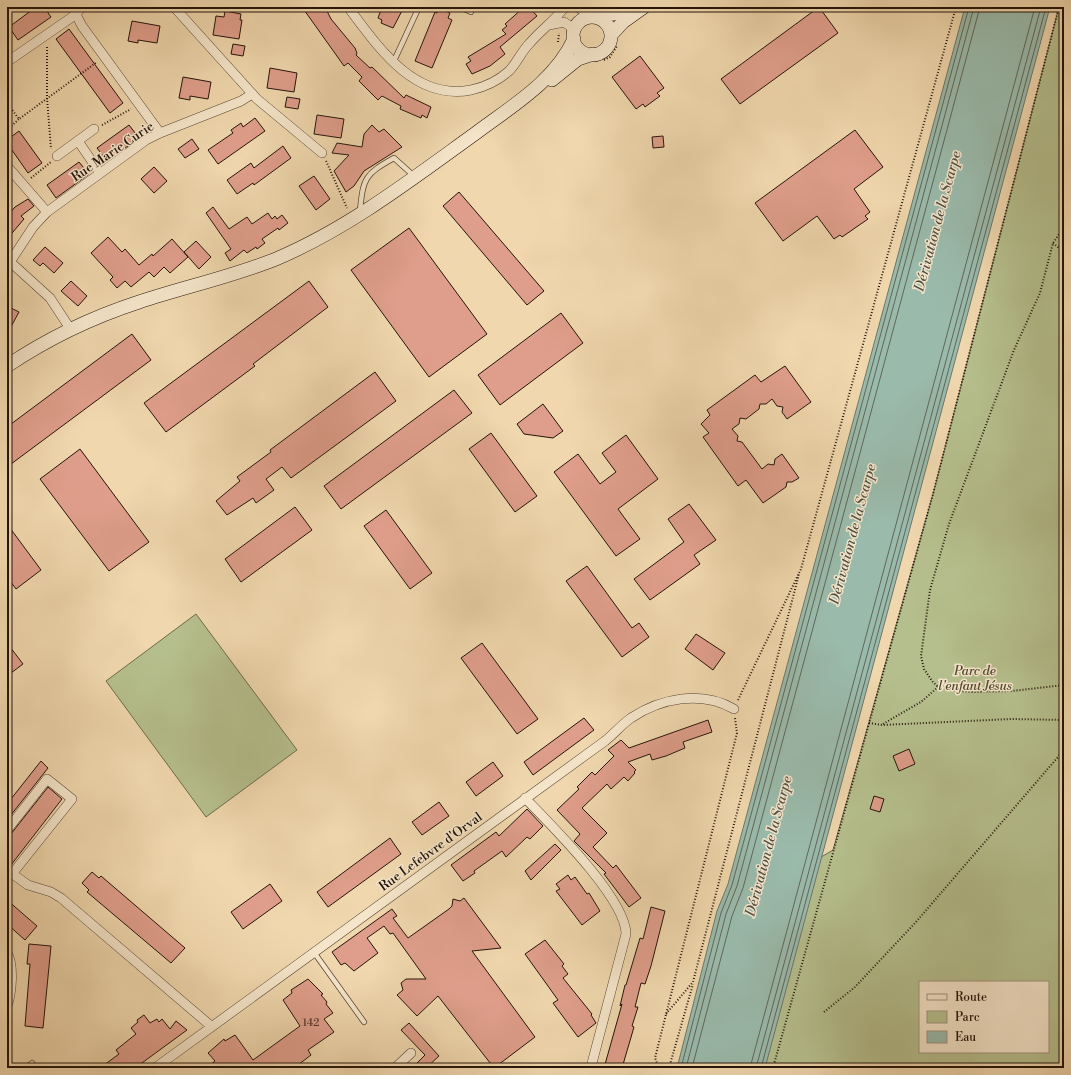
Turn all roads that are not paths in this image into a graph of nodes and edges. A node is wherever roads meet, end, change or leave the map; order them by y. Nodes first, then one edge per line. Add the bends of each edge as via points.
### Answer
1 (82, 7) edge
2 (174, 7) edge
3 (348, 7) edge
4 (419, 7) edge
5 (460, 7) edge
6 (565, 7) edge
7 (578, 7) edge
8 (628, 7) edge
9 (644, 7) edge
10 (74, 11) edge
11 (471, 12) dead end
12 (592, 17) junction
13 (548, 26) junction
14 (611, 35) junction
15 (573, 36) junction
16 (592, 54) junction
17 (7, 62) edge
18 (393, 63) junction
19 (252, 94) junction
20 (521, 100) junction
21 (94, 129) road end
22 (160, 133) junction
23 (78, 141) junction
24 (322, 153) road end
25 (57, 156) road end
26 (7, 166) edge
27 (100, 173) junction
28 (415, 177) junction
29 (47, 212) junction
30 (356, 217) junction
31 (9, 260) edge
32 (71, 330) junction
33 (7, 366) edge
34 (734, 709) road end
35 (525, 798) junction
36 (7, 830) edge
37 (10, 872) edge
38 (313, 951) junction
39 (7, 953) edge
40 (7, 1006) edge
41 (364, 1022) dead end
42 (211, 1026) junction
43 (411, 1052) dead end
44 (32, 1063) dead end
45 (166, 1065) edge
46 (26, 1068) edge
47 (155, 1068) edge
48 (394, 1068) edge
49 (591, 1068) edge

1 - 10 street
2 - 19 street
3 - 18 street
4 - 18 lane
5 - 11 lane
6 - 13 street
7 - 12 street
8 - 12 main road via 613,14
9 - 14 main road
10 - 17 street
10 - 22 street
12 - 14 main road via 600,18 607,24
12 - 15 main road via 578,23
13 - 15 street via 564,22 571,27
13 - 18 street via 528,45 510,71 498,80 475,89 442,91 412,77
14 - 16 main road via 606,48
15 - 16 main road via 581,51
15 - 20 main road via 568,51 551,73
16 - 20 main road via 578,59 551,81
19 - 22 street, Rue Marie Curie
19 - 24 street
20 - 28 main road
21 - 23 street
22 - 27 street, Rue Marie Curie
23 - 25 street
23 - 27 street
26 - 29 street
27 - 29 street, Rue Marie Curie
28 - 30 main road
28 - 30 lane via 394,158 376,168 362,186
29 - 31 street, Rue Marie Curie
30 - 32 main road via 317,240 273,260 125,307
31 - 32 street via 50,298
32 - 33 main road
34 - 35 street, Rue Lefebvre d'Orval via 717,700 700,697 651,708 631,718 604,741
35 - 38 street, Rue Lefebvre d'Orval
35 - 49 street via 582,858 621,912 626,923 626,934
36 - 37 street via 47,779 72,799
37 - 42 street via 28,885 61,898
38 - 41 lane
38 - 42 street, Rue Lefebvre d'Orval
39 - 40 street via 12,969
42 - 45 street, Rue Lefebvre d'Orval
43 - 48 street
44 - 46 lane
45 - 47 street, Rue Lefebvre d'Orval

